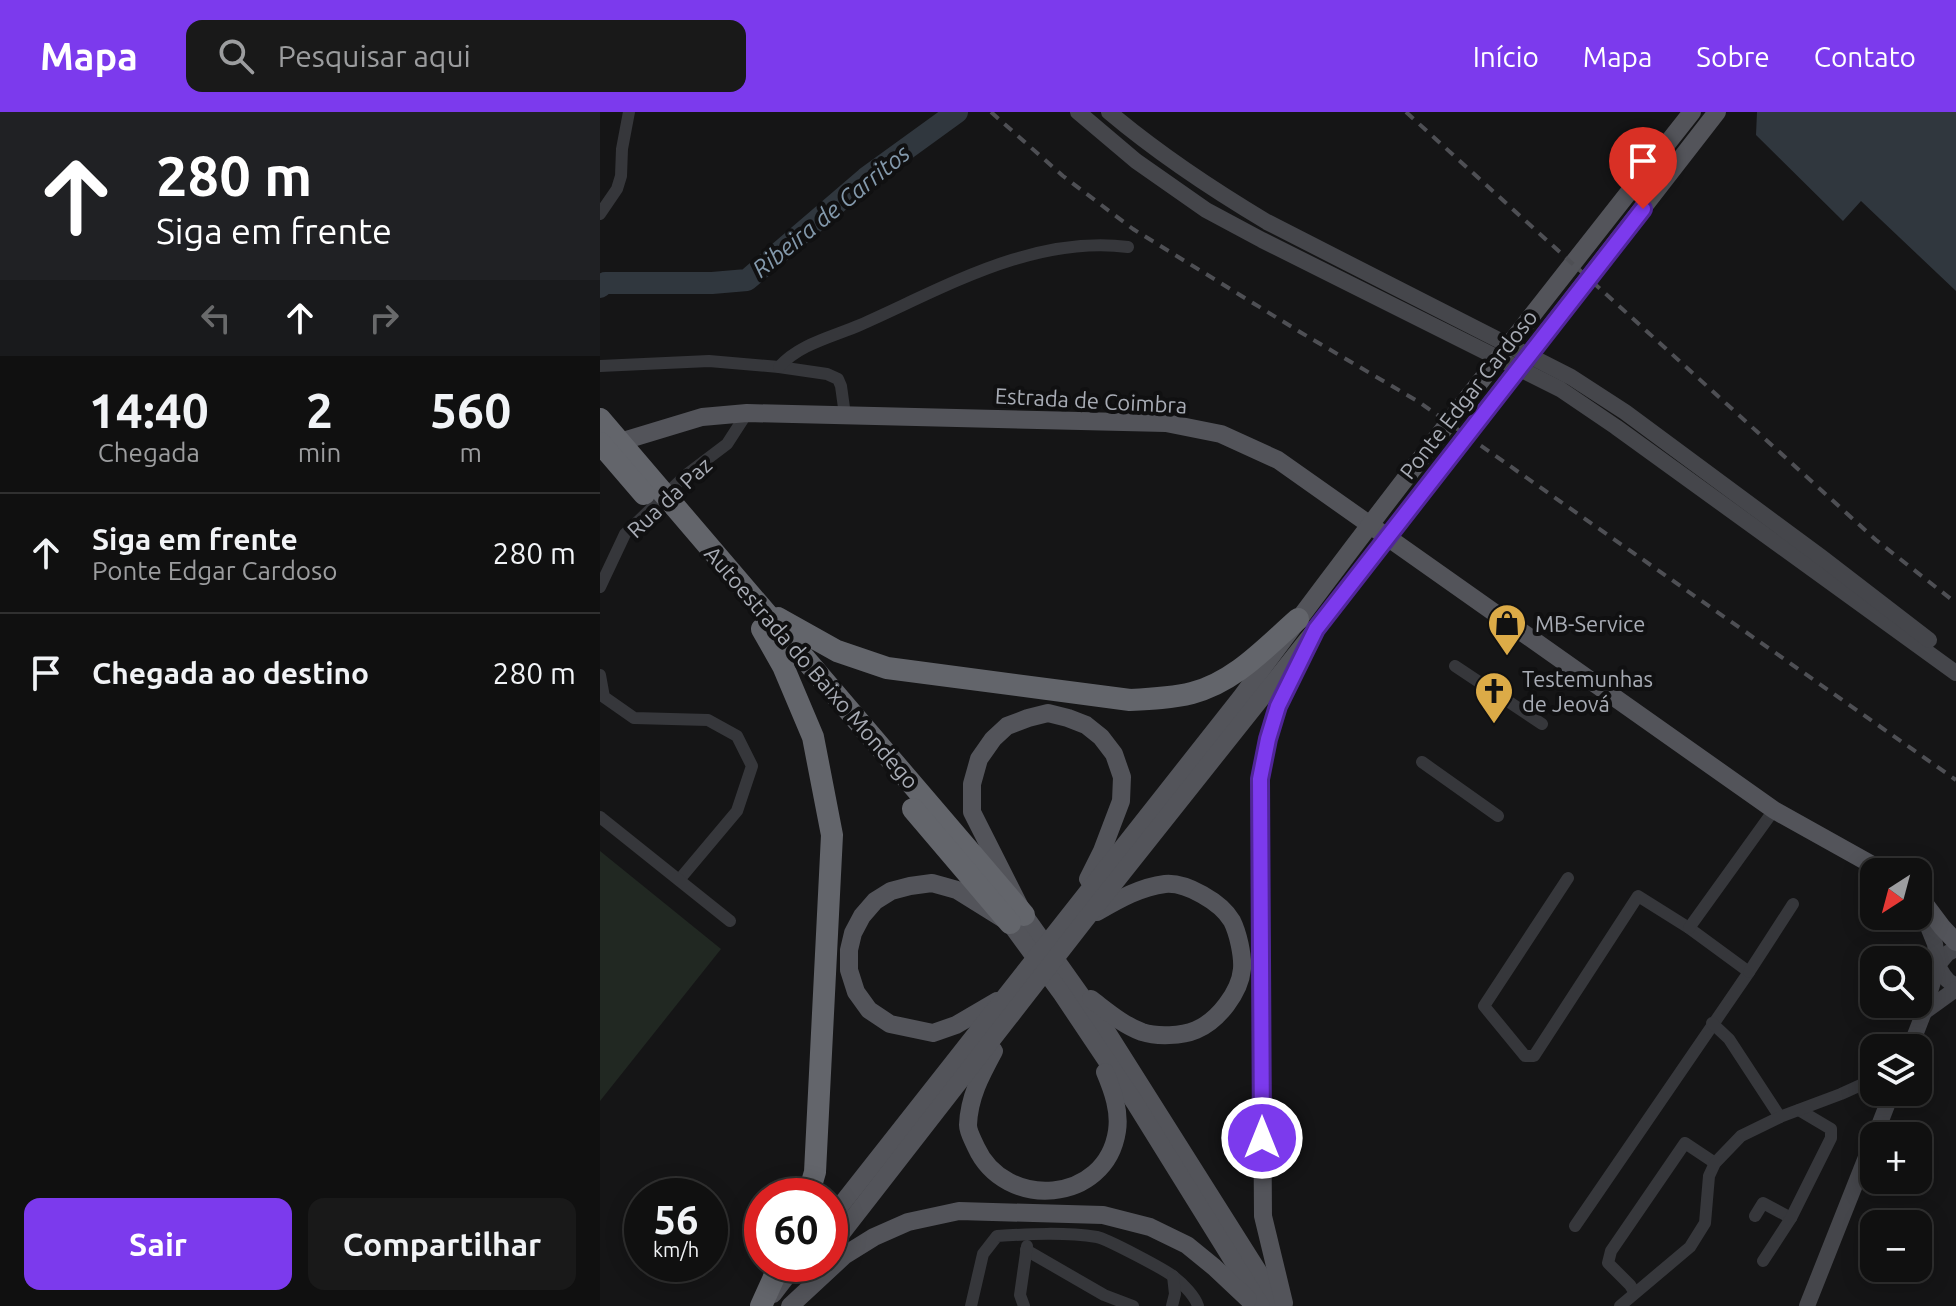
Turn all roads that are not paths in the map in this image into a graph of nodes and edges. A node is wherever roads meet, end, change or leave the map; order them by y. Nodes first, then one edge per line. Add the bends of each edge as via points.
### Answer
1 (629, 112) edge
2 (1078, 112) edge
3 (1109, 112) edge
4 (1692, 112) edge
5 (1717, 112) edge
6 (600, 214) edge
7 (1128, 247) dead end
8 (600, 366) edge
9 (779, 367) junction
10 (747, 413) junction
11 (845, 415) junction
12 (600, 419) edge
13 (600, 443) edge
14 (600, 452) edge
15 (690, 536) junction
16 (600, 587) edge
17 (763, 619) junction
18 (1307, 624) junction
19 (1956, 661) edge
20 (1455, 666) dead end
21 (1956, 673) edge
22 (600, 675) edge
23 (1542, 724) dead end
24 (1422, 762) dead end
25 (1774, 810) junction
26 (1498, 816) dead end
27 (600, 817) edge
28 (1860, 858) edge
29 (1568, 878) dead end
30 (679, 880) junction
31 (1793, 904) dead end
32 (1932, 905) edge
33 (1932, 913) edge
34 (1078, 917) junction
35 (1017, 919) junction
36 (730, 921) dead end
37 (1956, 926) edge
38 (1689, 928) junction
39 (1929, 930) edge
40 (1956, 942) edge
41 (1956, 949) edge
42 (1938, 965) junction
43 (1749, 972) junction
44 (1932, 985) edge
45 (1956, 987) edge
46 (1078, 990) junction
47 (1015, 998) junction
48 (1932, 1006) edge
49 (1712, 1023) junction
50 (1091, 1036) junction
51 (1860, 1085) edge
52 (1799, 1110) junction
53 (1780, 1117) junction
54 (1715, 1163) junction
55 (1860, 1172) edge
56 (813, 1178) edge
57 (848, 1197) edge
58 (1755, 1216) dead end
59 (1791, 1218) junction
60 (848, 1224) edge
61 (1575, 1226) dead end
62 (1029, 1234) junction
63 (1026, 1250) junction
64 (1763, 1261) dead end
65 (1173, 1276) junction
66 (772, 1282) edge
67 (781, 1282) edge
68 (803, 1282) edge
69 (1635, 1293) junction
70 (762, 1306) edge
71 (784, 1306) edge
72 (790, 1306) edge
73 (971, 1306) edge
74 (1024, 1306) edge
75 (1133, 1306) edge
76 (1172, 1306) edge
77 (1198, 1306) edge
78 (1254, 1306) edge
79 (1261, 1306) edge
80 (1282, 1306) edge
81 (1620, 1306) edge
82 (1807, 1306) edge

1 - 6 street via 621,176
2 - 21 main road via 1206,210 1560,389
3 - 19 main road via 1150,147 1267,222 1571,377 1625,412
4 - 18 main road, Ponte Edgar Cardoso
5 - 18 main road, Ponte Edgar Cardoso
7 - 9 street via 1097,245 1037,253 960,278 814,343
8 - 9 street via 709,361
9 - 11 street via 838,379
10 - 11 main road, Estrada de Coimbra
10 - 14 main road, Estrada de Coimbra via 702,417
10 - 16 street, Rua da Paz via 727,444 625,534
11 - 25 main road, Estrada de Coimbra via 1166,423 1221,434 1278,460
12 - 15 highway, Autoestrada do Baixo Mondego
13 - 15 highway, Autoestrada do Baixo Mondego
15 - 17 highway, Autoestrada do Baixo Mondego
17 - 18 highway via 887,668 1130,700 1192,693 1216,684
17 - 35 highway, Autoestrada do Baixo Mondego
17 - 56 highway via 813,737 832,835
18 - 34 main road, Ponte Edgar Cardoso
18 - 80 main road via 1260,779 1263,1216
20 - 23 street
22 - 30 street via 604,697 634,718 708,720 737,736 752,766 737,811
24 - 26 street
25 - 28 main road, Estrada de Coimbra
25 - 38 street
27 - 30 street
29 - 38 street via 1484,1006 1525,1056 1534,1056 1638,896
30 - 36 street
31 - 43 street
32 - 37 main road
33 - 40 main road
34 - 35 main road via 1121,801 1122,777 1101,737 1086,725 1048,713 1007,726 993,739 979,759 972,784 972,812
34 - 46 main road via 1123,896 1167,884 1191,889 1213,901 1231,921 1242,969 1220,1014 1197,1030 1165,1036 1127,1025
34 - 47 main road
35 - 46 main road
35 - 47 main road via 932,883 891,891 862,916 851,942 849,970 869,1010 890,1024 913,1030 933,1033
35 - 50 main road
38 - 43 street
39 - 42 main road
41 - 42 main road
42 - 44 main road
42 - 45 main road
43 - 49 street
45 - 48 main road
46 - 80 main road
47 - 50 main road via 975,1087 968,1128 982,1159 1000,1178 1045,1192 1082,1183 1100,1169 1117,1130 1116,1098
47 - 57 main road
47 - 60 main road
49 - 53 street via 1729,1039
49 - 61 street
50 - 79 main road
51 - 52 street
52 - 53 street
52 - 59 street via 1832,1132
53 - 54 street via 1741,1136
54 - 69 street via 1705,1223 1690,1247
54 - 69 street via 1685,1143 1611,1251 1608,1263
55 - 82 main road
58 - 59 street via 1763,1203
59 - 64 street
62 - 63 street
62 - 65 street via 1101,1238
62 - 73 street via 997,1236 983,1254
63 - 74 street via 1020,1295
63 - 75 street
65 - 76 street
65 - 77 street
66 - 70 highway
67 - 70 main road
68 - 71 main road
69 - 81 street
72 - 78 main road via 845,1255 874,1237 908,1222 959,1211 1103,1215 1150,1227 1187,1245

